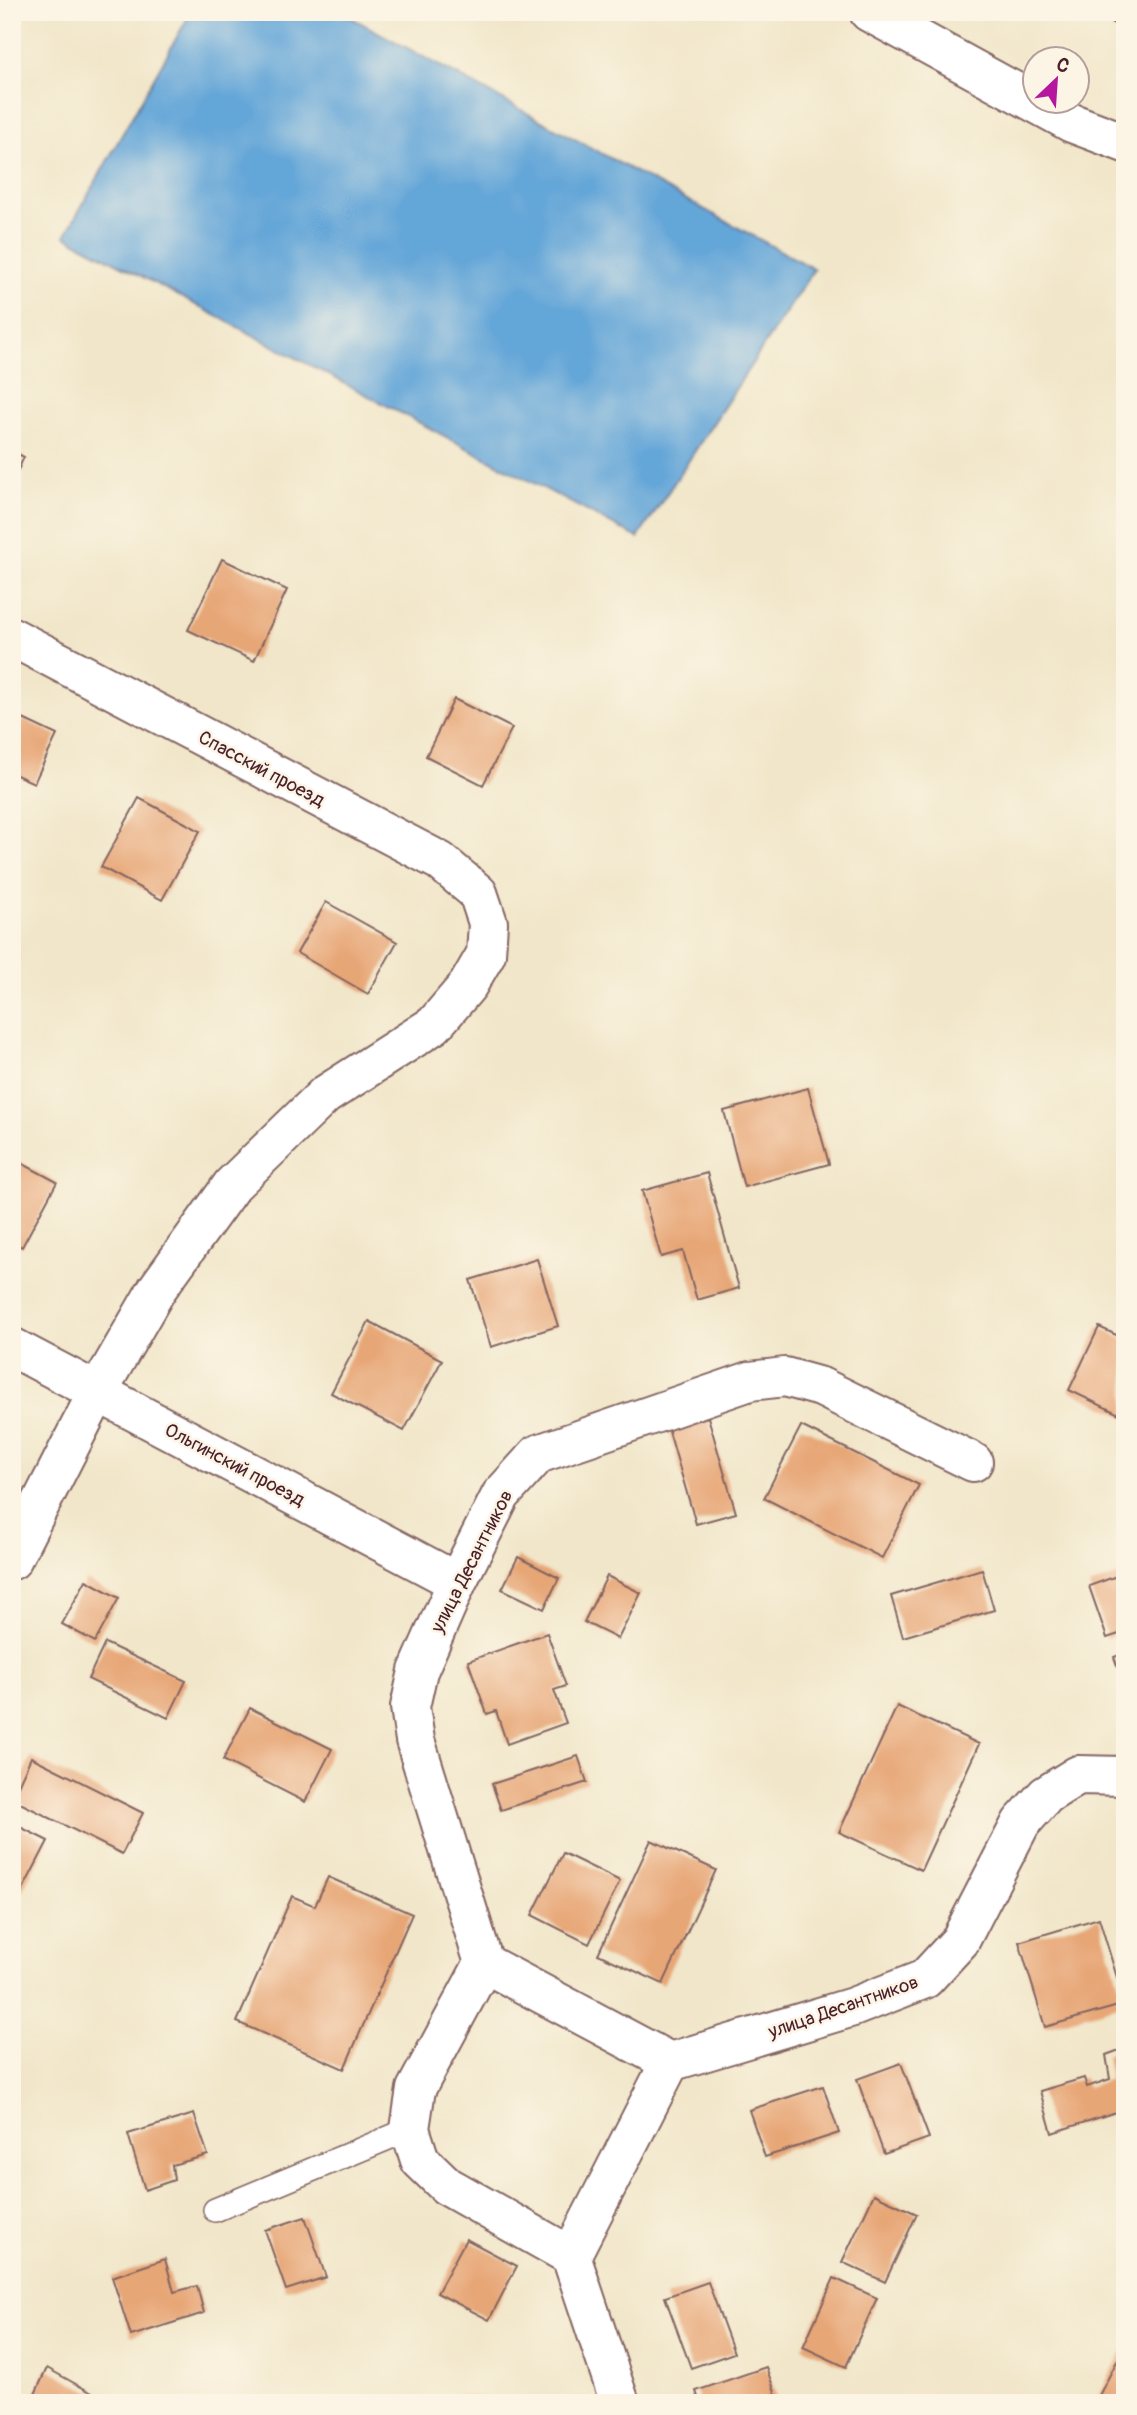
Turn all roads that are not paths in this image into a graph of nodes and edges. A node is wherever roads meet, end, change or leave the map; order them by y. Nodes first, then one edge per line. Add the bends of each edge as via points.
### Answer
1 (869, 12) edge
2 (1125, 144) edge
3 (12, 637) edge
4 (12, 1347) edge
5 (98, 1391) junction
6 (973, 1462) dead end
7 (12, 1560) edge
8 (457, 1582) junction
9 (1125, 1776) edge
10 (484, 1963) junction
11 (670, 2062) junction
12 (410, 2129) junction
13 (215, 2210) dead end
14 (571, 2256) junction
15 (620, 2403) edge

1 - 2 street via 1072,123
3 - 5 street, Спасский проезд via 440,862 478,893 488,923 486,954 468,985 434,1025 325,1095 232,1185 157,1289
4 - 5 street, Ольгинский проезд
5 - 7 street
5 - 8 street, Ольгинский проезд
6 - 8 street, улица Десантников via 821,1387 785,1377 750,1381 538,1454 501,1494
8 - 10 street, улица Десантников via 418,1671 410,1707 415,1740
9 - 11 street, улица Десантников via 1078,1775 1046,1795 1021,1824 960,1941 925,1979 853,2007
10 - 11 street
10 - 12 street via 416,2089
11 - 14 street
12 - 13 lane
12 - 14 street via 421,2160 447,2186
14 - 15 street

